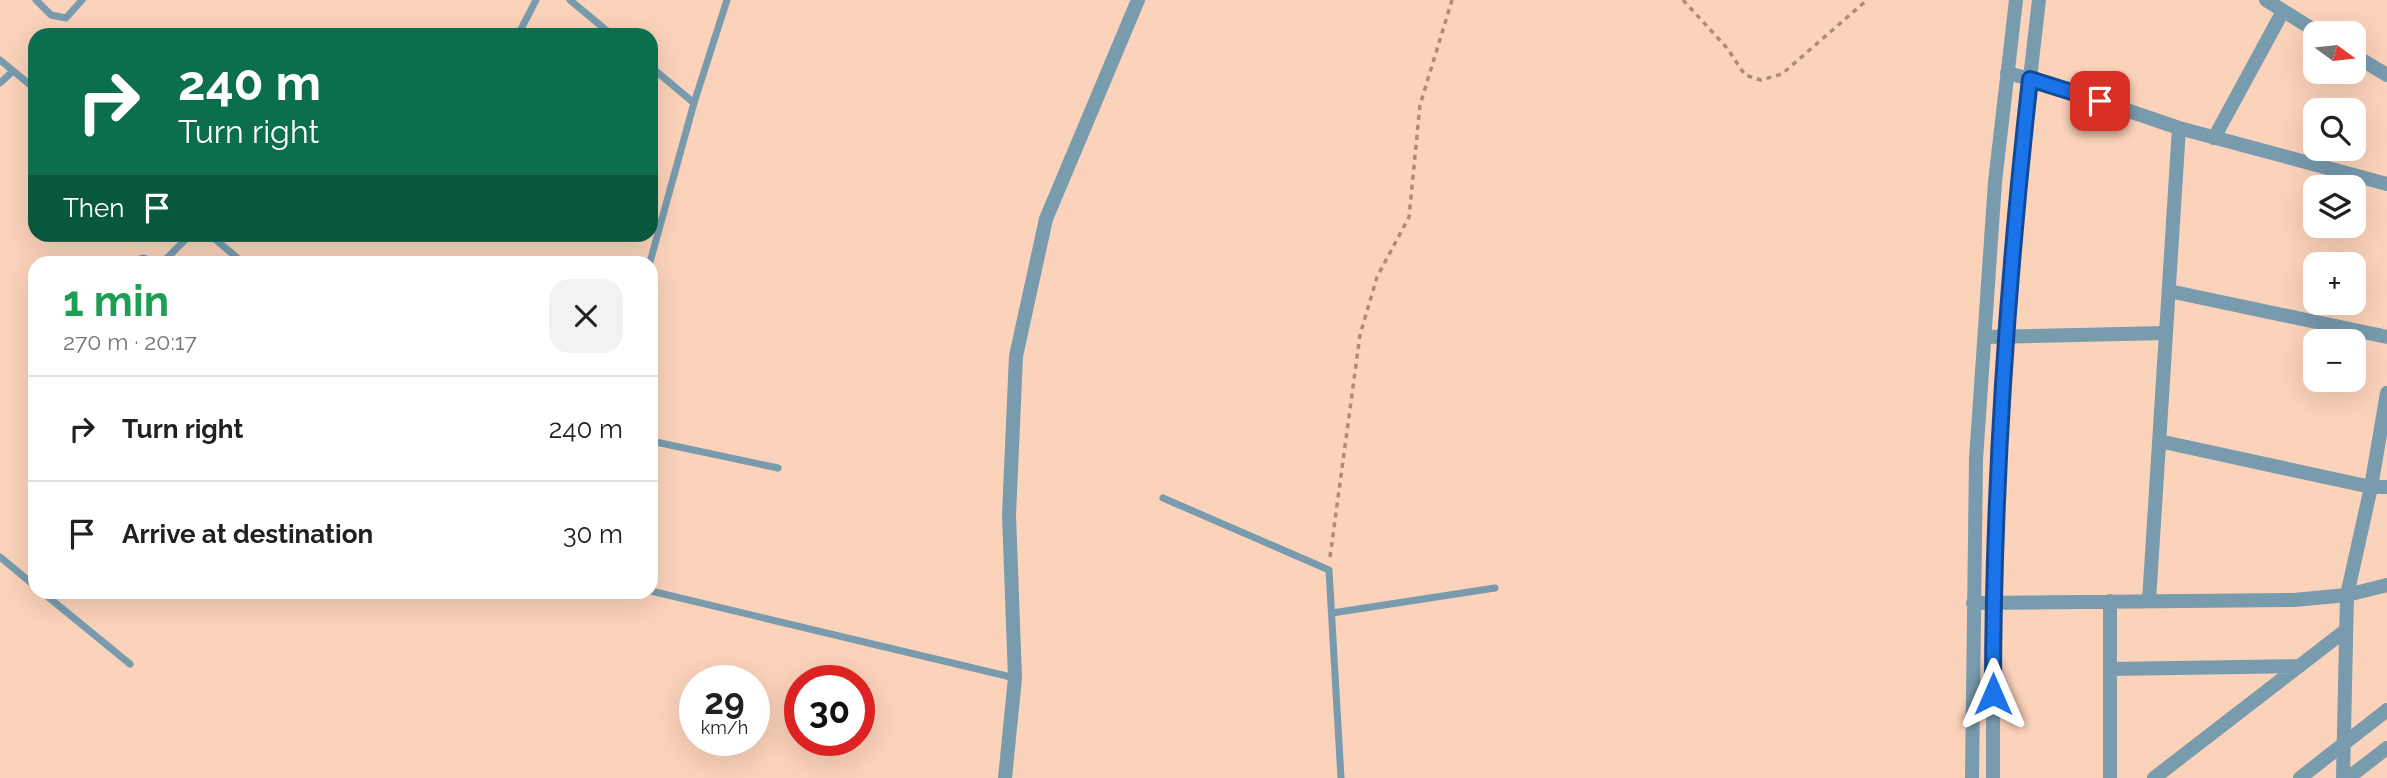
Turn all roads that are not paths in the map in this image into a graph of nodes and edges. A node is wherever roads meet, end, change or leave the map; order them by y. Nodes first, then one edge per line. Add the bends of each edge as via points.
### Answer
1 (36, 0) edge
2 (82, 0) edge
3 (536, 0) edge
4 (570, 0) edge
5 (727, 0) edge
6 (1138, 0) edge
7 (2016, 0) edge
8 (2039, 0) edge
9 (2274, 4) edge
10 (2303, 23) edge
11 (522, 28) edge
12 (604, 28) edge
13 (0, 60) edge
14 (2366, 62) edge
15 (13, 71) junction
16 (658, 73) edge
17 (2007, 73) junction
18 (2387, 75) edge
19 (2030, 79) junction
20 (0, 83) edge
21 (28, 83) edge
22 (694, 103) junction
23 (2179, 128) junction
24 (2214, 138) junction
25 (2387, 184) edge
26 (658, 233) edge
27 (183, 242) edge
28 (218, 242) edge
29 (169, 256) edge
30 (235, 256) edge
31 (2169, 291) junction
32 (2166, 333) junction
33 (2006, 335) junction
34 (1985, 337) junction
35 (2387, 337) edge
36 (2387, 395) edge
37 (2159, 440) junction
38 (658, 442) edge
39 (778, 468) dead end
40 (2371, 487) junction
41 (2387, 487) edge
42 (1163, 498) dead end
43 (0, 557) edge
44 (28, 580) edge
45 (2387, 585) edge
46 (1495, 588) dead end
47 (658, 593) edge
48 (2347, 596) junction
49 (55, 599) edge
50 (2110, 601) junction
51 (2149, 601) junction
52 (1973, 603) junction
53 (1993, 603) junction
54 (1332, 613) junction
55 (2346, 630) junction
56 (130, 664) dead end
57 (2300, 666) junction
58 (2110, 669) junction
59 (1014, 678) junction
60 (2387, 710) edge
61 (2343, 744) junction
62 (2387, 748) edge
63 (1004, 778) edge
64 (1341, 778) edge
65 (1972, 778) edge
66 (1993, 778) edge
67 (2110, 778) edge
68 (2154, 778) edge
69 (2300, 778) edge
70 (2345, 778) edge

1 - 2 lane via 58,18 66,18
3 - 11 lane
4 - 12 lane
5 - 22 lane
6 - 59 street via 1046,219 1018,345 1009,515
7 - 17 street
8 - 19 street
9 - 10 street
9 - 24 street
13 - 15 lane
14 - 18 street
15 - 20 lane
15 - 21 lane
16 - 22 lane
17 - 19 street
17 - 34 street
19 - 23 street
19 - 33 street
22 - 26 lane
23 - 24 street
23 - 31 street
24 - 25 street
27 - 29 lane
28 - 30 lane
31 - 32 street
31 - 35 street
32 - 33 street
32 - 37 street
33 - 34 street
33 - 53 street
34 - 52 street
36 - 40 street
37 - 40 street
37 - 51 street
38 - 39 lane
40 - 41 street
40 - 48 street
42 - 54 lane via 1329,570
43 - 44 lane
45 - 48 street
46 - 54 lane
47 - 59 lane
48 - 51 street
48 - 55 street
49 - 56 lane
50 - 51 street
50 - 53 street
50 - 58 street
52 - 53 street
52 - 65 street
53 - 66 street
54 - 64 lane
55 - 57 street
55 - 61 street
57 - 58 street
57 - 68 street
58 - 67 street
59 - 63 street
60 - 61 street
61 - 69 street
61 - 70 street
62 - 70 street

